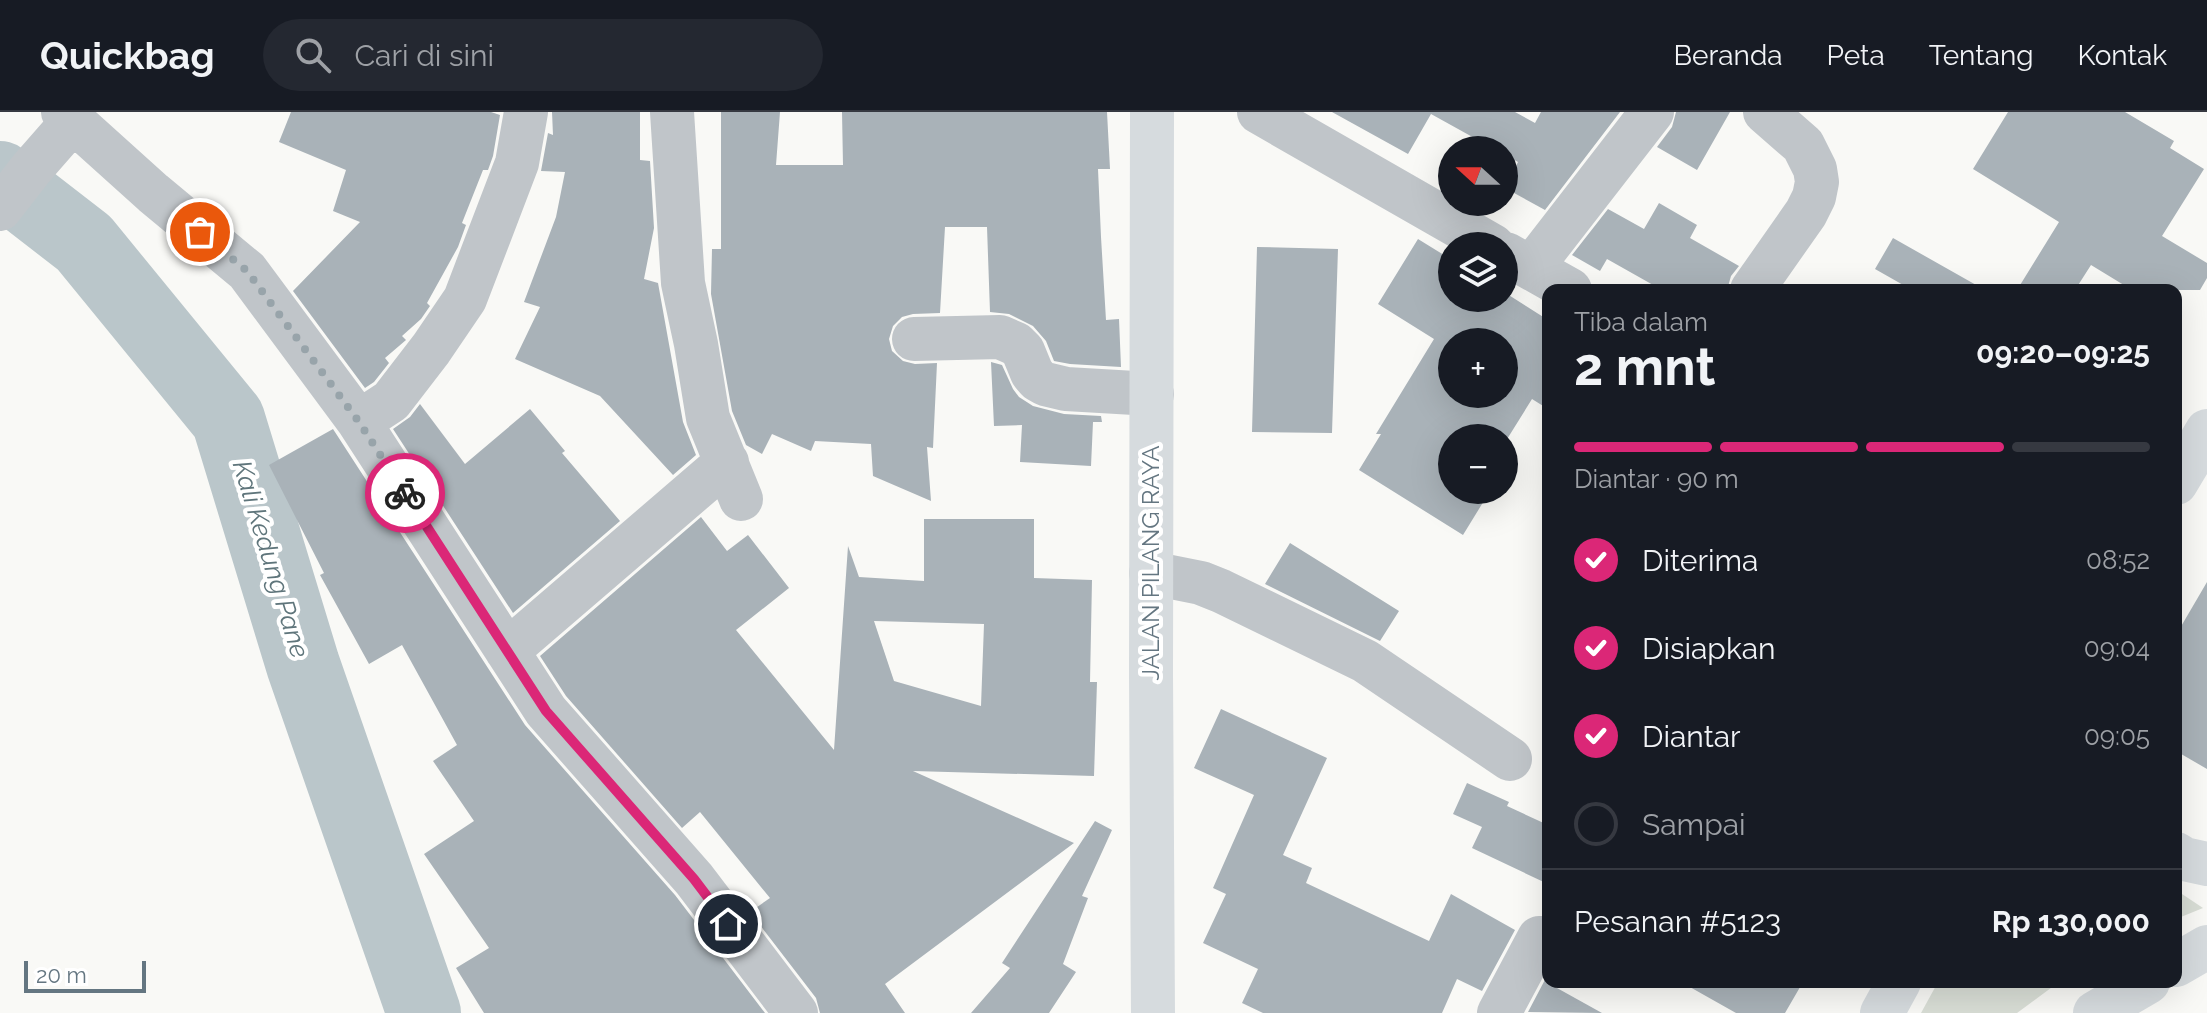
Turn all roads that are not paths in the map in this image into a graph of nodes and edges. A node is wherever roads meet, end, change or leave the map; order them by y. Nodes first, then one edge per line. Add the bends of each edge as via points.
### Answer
1 (526, 112) edge
2 (672, 112) edge
3 (1152, 112) edge
4 (1259, 112) edge
5 (1652, 112) edge
6 (1765, 112) edge
7 (68, 117) edge
8 (0, 209) edge
9 (1469, 232) edge
10 (1518, 260) edge
11 (1560, 284) edge
12 (1756, 284) edge
13 (914, 339) dead end
14 (1152, 394) junction
15 (359, 422) junction
16 (2207, 431) edge
17 (2182, 473) edge
18 (1151, 573) junction
19 (507, 651) junction
20 (1510, 759) dead end
21 (2182, 858) edge
22 (2207, 864) edge
23 (1539, 938) dead end
24 (2207, 947) edge
25 (2182, 962) edge
26 (1896, 988) edge
27 (2138, 988) edge
28 (796, 1013) edge
29 (1153, 1013) edge
30 (1499, 1013) edge
31 (1882, 1013) edge
32 (2095, 1013) edge

1 - 15 street via 517,163 465,299 391,401
2 - 19 street via 683,283 708,418 734,481
3 - 14 highway, JALAN PILANG RAYA
4 - 9 street
5 - 10 street
6 - 12 street via 1803,145 1817,182 1806,213
7 - 8 street
7 - 15 street via 247,271
10 - 11 street
13 - 14 street via 1000,337 1023,351 1032,373 1045,384
14 - 18 highway, JALAN PILANG RAYA
15 - 19 street
16 - 17 highway
18 - 20 street via 1221,591 1365,661
18 - 29 highway, JALAN PILANG RAYA
19 - 28 street via 546,711 694,879
21 - 22 highway
23 - 30 street
24 - 25 highway
26 - 31 highway
27 - 32 highway

